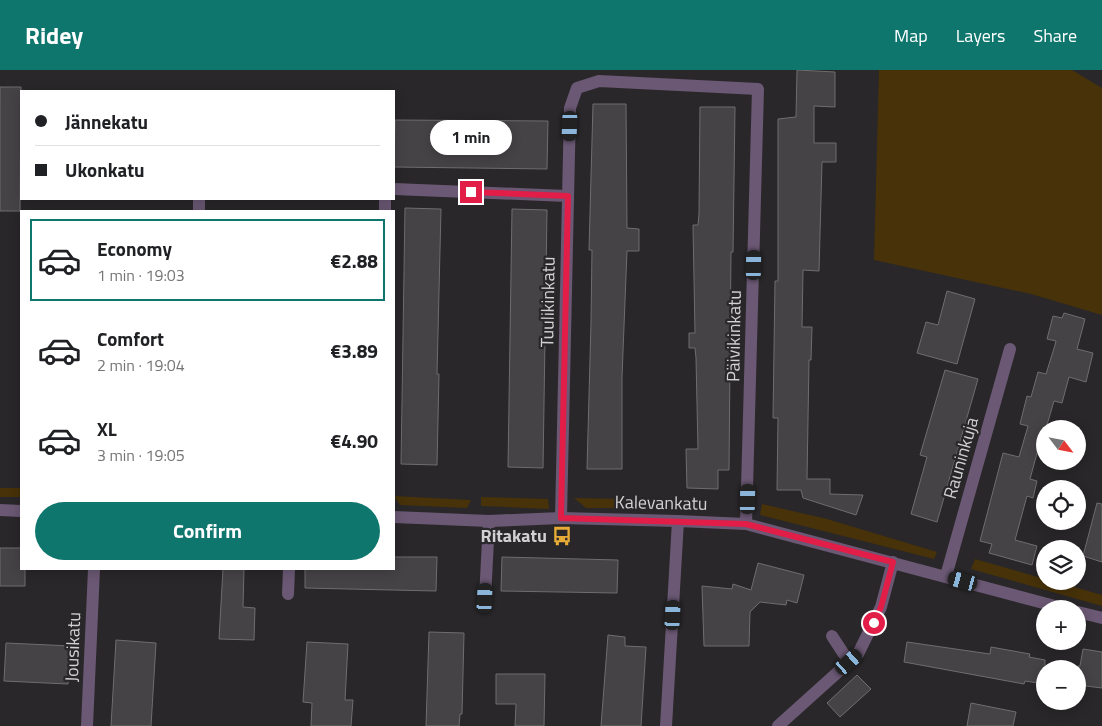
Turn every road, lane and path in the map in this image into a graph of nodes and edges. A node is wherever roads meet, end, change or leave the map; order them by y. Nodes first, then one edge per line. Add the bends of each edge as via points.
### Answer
1 (577, 88) joint
2 (395, 190) edge
3 (568, 196) junction
4 (1010, 349) dead end
5 (0, 510) edge
6 (20, 511) edge
7 (395, 517) edge
8 (561, 518) junction
9 (489, 520) junction
10 (678, 520) junction
11 (746, 524) junction
12 (893, 562) junction
13 (94, 570) edge
14 (289, 570) edge
15 (946, 576) junction
16 (288, 594) dead end
17 (485, 598) dead end
18 (1036, 601) edge
19 (1086, 614) edge
20 (1102, 618) edge
21 (832, 636) dead end
22 (849, 662) junction
23 (87, 726) edge
24 (666, 726) edge
25 (778, 726) edge

1 - 3 street, Tuulikinkatu via 570,108
1 - 11 street, Päivikinkatu via 599,82 758,89
2 - 3 street
3 - 8 street, Tuulikinkatu
4 - 15 street, Rauninkuja
5 - 6 street
7 - 9 street, Kalevankatu
8 - 9 street, Kalevankatu
8 - 10 street, Kalevankatu
9 - 17 street
10 - 11 street, Kalevankatu
10 - 24 street
11 - 12 street, Kalevankatu
12 - 15 street, Kalevankatu
12 - 22 street via 881,607 858,654
13 - 23 street, Jousikatu
14 - 16 street
15 - 18 street, Kalevankatu
19 - 20 street
21 - 22 street
22 - 25 street

